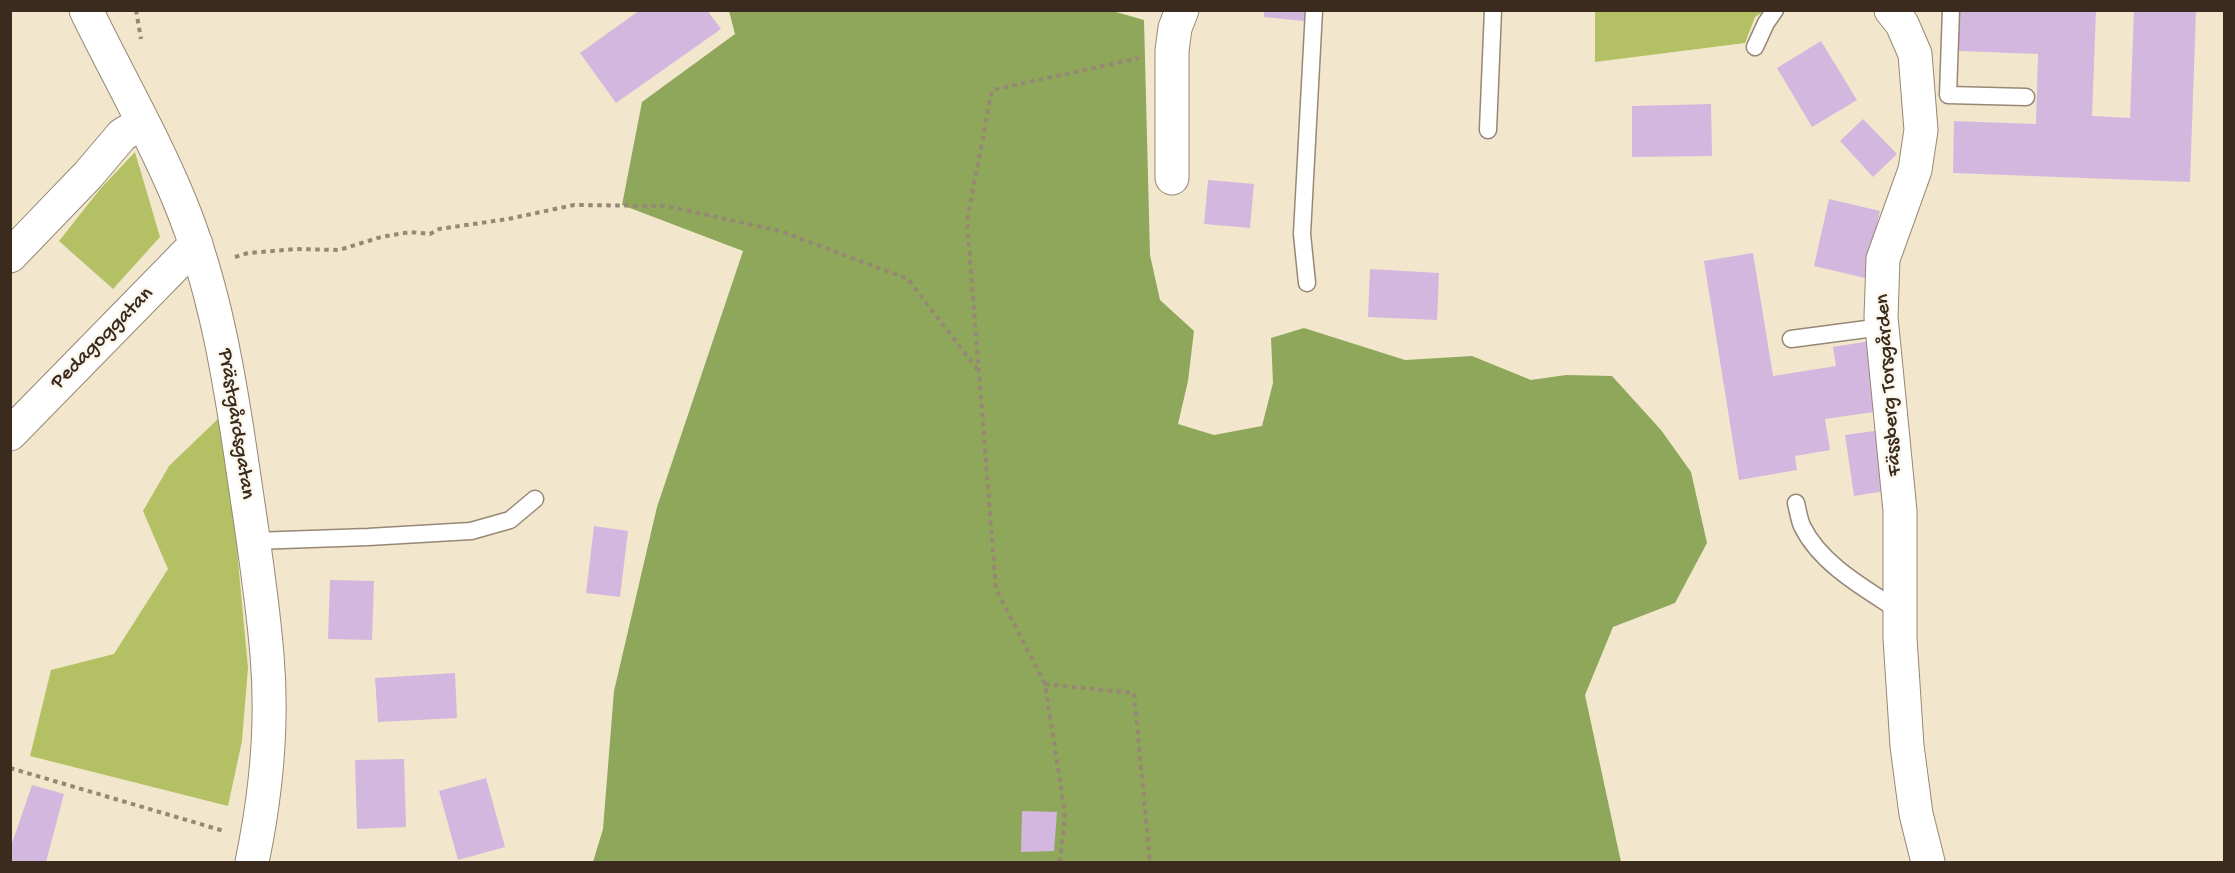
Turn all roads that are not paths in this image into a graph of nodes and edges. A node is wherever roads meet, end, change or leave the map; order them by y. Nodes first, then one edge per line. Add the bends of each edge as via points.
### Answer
1 (86, 10) edge
2 (1182, 10) edge
3 (1314, 10) edge
4 (1493, 10) edge
5 (1775, 10) edge
6 (1951, 10) edge
7 (1904, 15) edge
8 (1755, 47) dead end
9 (2026, 97) dead end
10 (143, 122) junction
11 (1488, 130) dead end
12 (1172, 178) dead end
13 (199, 255) junction
14 (10, 256) edge
15 (1307, 283) dead end
16 (1882, 327) junction
17 (1791, 339) dead end
18 (10, 434) edge
19 (535, 500) dead end
20 (1796, 503) dead end
21 (254, 541) junction
22 (1901, 612) junction
23 (254, 852) edge
24 (1928, 862) edge

1 - 10 street, Prästgårdsgatan
2 - 12 street via 1172,51
3 - 15 lane via 1302,234
4 - 11 lane
5 - 8 lane
6 - 9 lane via 1948,95
7 - 16 street, Fässberg Torsgården via 1915,54 1922,130 1915,170 1883,259
10 - 13 street, Prästgårdsgatan via 180,201
10 - 14 street via 122,135
13 - 18 street, Pedagoggatan
13 - 21 street, Prästgårdsgatan via 229,371
16 - 17 lane
16 - 22 street, Fässberg Torsgården via 1900,511
19 - 21 lane via 510,520 471,531
20 - 22 lane via 1813,543 1849,578
21 - 23 street, Prästgårdsgatan via 267,656 268,708 268,755
22 - 24 street, Fässberg Torsgården via 1907,746 1916,814

